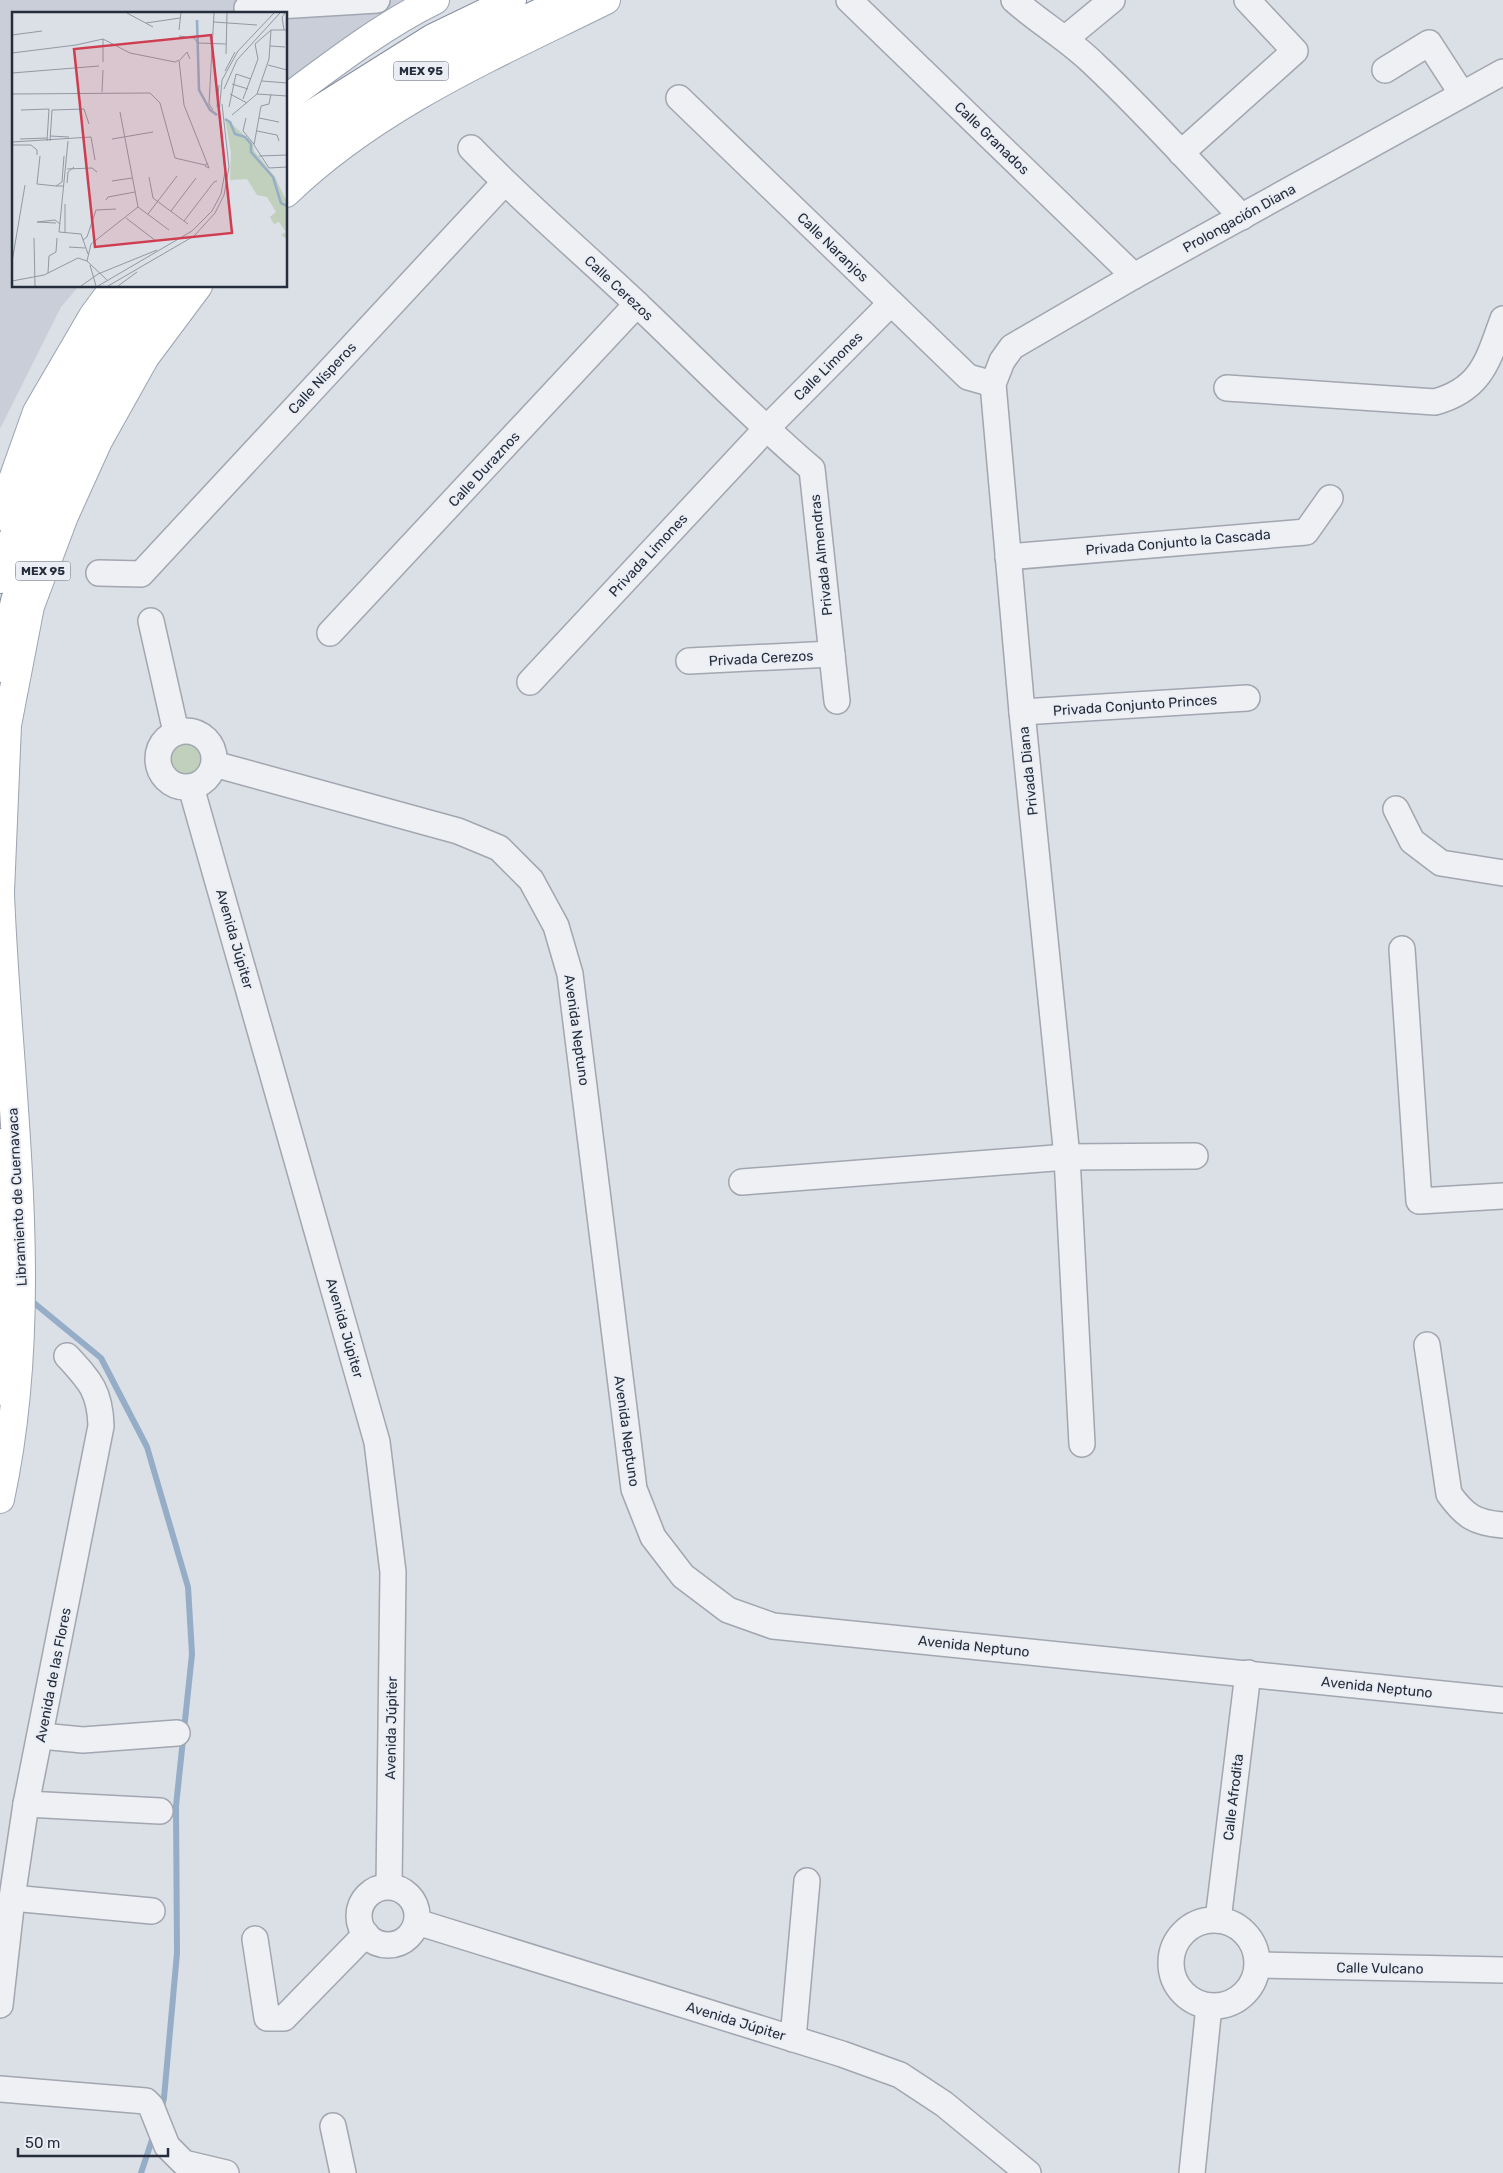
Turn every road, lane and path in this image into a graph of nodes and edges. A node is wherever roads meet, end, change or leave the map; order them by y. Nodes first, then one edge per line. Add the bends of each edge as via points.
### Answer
1 (377, 0) edge
2 (435, 0) edge
3 (512, 0) edge
4 (567, 0) edge
5 (606, 0) edge
6 (849, 0) edge
7 (1014, 0) edge
8 (1112, 0) edge
9 (1247, 0) edge
10 (247, 7) edge
11 (1066, 38) junction
12 (1385, 70) dead end
13 (1503, 72) edge
14 (1462, 94) junction
15 (288, 97) edge
16 (679, 98) dead end
17 (288, 131) edge
18 (471, 148) dead end
19 (1181, 153) junction
20 (288, 160) edge
21 (504, 183) junction
22 (288, 191) edge
23 (1242, 217) junction
24 (1134, 276) junction
25 (114, 288) edge
26 (142, 288) edge
27 (169, 288) edge
28 (196, 288) edge
29 (891, 303) junction
30 (638, 304) junction
31 (1503, 319) edge
32 (993, 384) junction
33 (1227, 388) dead end
34 (766, 430) junction
35 (1330, 498) dead end
36 (0, 516) edge
37 (1008, 557) junction
38 (99, 573) dead end
39 (0, 579) edge
40 (151, 621) dead end
41 (330, 633) dead end
42 (832, 654) junction
43 (689, 661) dead end
44 (0, 668) edge
45 (530, 682) dead end
46 (1247, 698) dead end
47 (837, 702) dead end
48 (1022, 712) junction
49 (176, 732) junction
50 (214, 764) junction
51 (192, 786) junction
52 (1396, 809) dead end
53 (1503, 873) edge
54 (0, 893) edge
55 (1402, 948) dead end
56 (0, 1143) edge
57 (1195, 1156) dead end
58 (1067, 1157) junction
59 (742, 1182) dead end
60 (1503, 1196) edge
61 (13, 1225) junction
62 (14, 1309) junction
63 (1427, 1345) dead end
64 (67, 1356) dead end
65 (0, 1391) edge
66 (1082, 1444) dead end
67 (0, 1499) edge
68 (1503, 1526) edge
69 (1248, 1673) junction
70 (1503, 1700) edge
71 (177, 1734) dead end
72 (41, 1736) junction
73 (26, 1804) junction
74 (160, 1811) dead end
75 (807, 1881) dead end
76 (389, 1886) junction
77 (12, 1898) junction
78 (152, 1910) dead end
79 (1218, 1920) junction
80 (417, 1922) junction
81 (366, 1934) junction
82 (255, 1939) dead end
83 (1258, 1965) junction
84 (1503, 1970) edge
85 (0, 2005) edge
86 (1210, 2006) junction
87 (793, 2039) junction
88 (0, 2089) edge
89 (333, 2126) dead end
90 (226, 2173) edge
91 (343, 2173) edge
92 (1028, 2173) edge
93 (1192, 2173) edge

1 - 10 street
2 - 15 main road via 335,62
3 - 17 main road, MEX 95 via 433,38
4 - 20 main road, MEX 95 via 426,67 304,145
5 - 22 main road, MEX 95 via 418,95 316,164
6 - 24 street, Calle Granados
7 - 11 street
8 - 11 street
9 - 19 street via 1294,51
11 - 19 street
12 - 14 street via 1429,43
13 - 14 street, Prolongación Diana
14 - 23 street, Prolongación Diana
16 - 29 street, Calle Naranjos
18 - 21 street, Calle Cerezos
19 - 23 street
21 - 30 street, Calle Cerezos
21 - 38 street, Calle Nísperos via 141,574
23 - 24 street, Prolongación Diana
24 - 32 street, Prolongación Diana via 1012,347 1002,361
25 - 36 main road via 37,412
26 - 39 main road, MEX 95 via 110,330 61,419 28,495
27 - 44 main road, MEX 95 via 127,344 78,429 47,504 15,601
28 - 54 main road, Libramiento de Cuernavaca / MEX 95 via 145,356 98,441 64,516 30,606 7,725
29 - 32 street, Calle Naranjos via 968,377
29 - 34 street, Calle Limones
30 - 34 street, Calle Cerezos
30 - 41 street, Calle Duraznos
31 - 33 street via 1488,361 1472,384 1455,396 1435,402
32 - 37 street, Privada Diana
34 - 42 street, Privada Almendras via 812,469
34 - 45 street, Privada Limones
35 - 37 street, Privada Conjunto la Cascada via 1306,532
37 - 48 street, Privada Diana
40 - 49 street
42 - 43 street, Privada Cerezos
42 - 47 street, Privada Almendras
46 - 48 street, Privada Conjunto Princes
48 - 58 street, Privada Diana
49 - 50 street via 195,732 204,738 210,745
49 - 51 street via 160,746 158,767 171,783 181,787
50 - 51 street via 205,778
50 - 69 street, Avenida Neptuno via 458,831 499,848 532,880 556,926 570,974 634,1489 653,1537 684,1576 728,1610 774,1626
51 - 76 street, Avenida Júpiter via 378,1442 393,1572
52 - 53 street via 1412,841 1441,863
54 - 61 main road, Libramiento de Cuernavaca / MEX 95
55 - 60 street via 1419,1201
56 - 61 main road, MEX 95
57 - 58 street
58 - 59 street
58 - 66 street, Privada Diana
61 - 62 main road, MEX 95
62 - 65 main road, MEX 95
62 - 67 main road, MEX 95 via 13,1417
63 - 68 street via 1449,1494 1463,1513 1486,1524
64 - 72 street, Avenida de las Flores via 92,1383 100,1408 101,1426
69 - 70 street, Avenida Neptuno
69 - 79 street, Calle Afrodita
71 - 72 street via 83,1740
72 - 73 street, Avenida de las Flores
73 - 74 street
73 - 77 street, Avenida de las Flores
75 - 87 street
76 - 80 street via 407,1892 415,1903
76 - 81 street via 377,1888 362,1902 359,1919
77 - 78 street
77 - 85 street, Avenida de las Flores
79 - 83 street via 1234,1925 1247,1935 1255,1949
79 - 86 street via 1201,1922 1187,1930 1176,1943 1171,1959 1172,1976 1180,1990 1193,2001
80 - 81 street via 408,1938 400,1943 376,1942
80 - 87 street, Avenida Júpiter
81 - 82 street via 284,2018 267,2018
83 - 84 street, Calle Vulcano
83 - 86 street via 1253,1982 1243,1996 1227,2005
86 - 93 street
87 - 92 street, Avenida Júpiter via 900,2075 944,2104
88 - 90 street via 146,2102 151,2106 167,2146 184,2163
89 - 91 street

